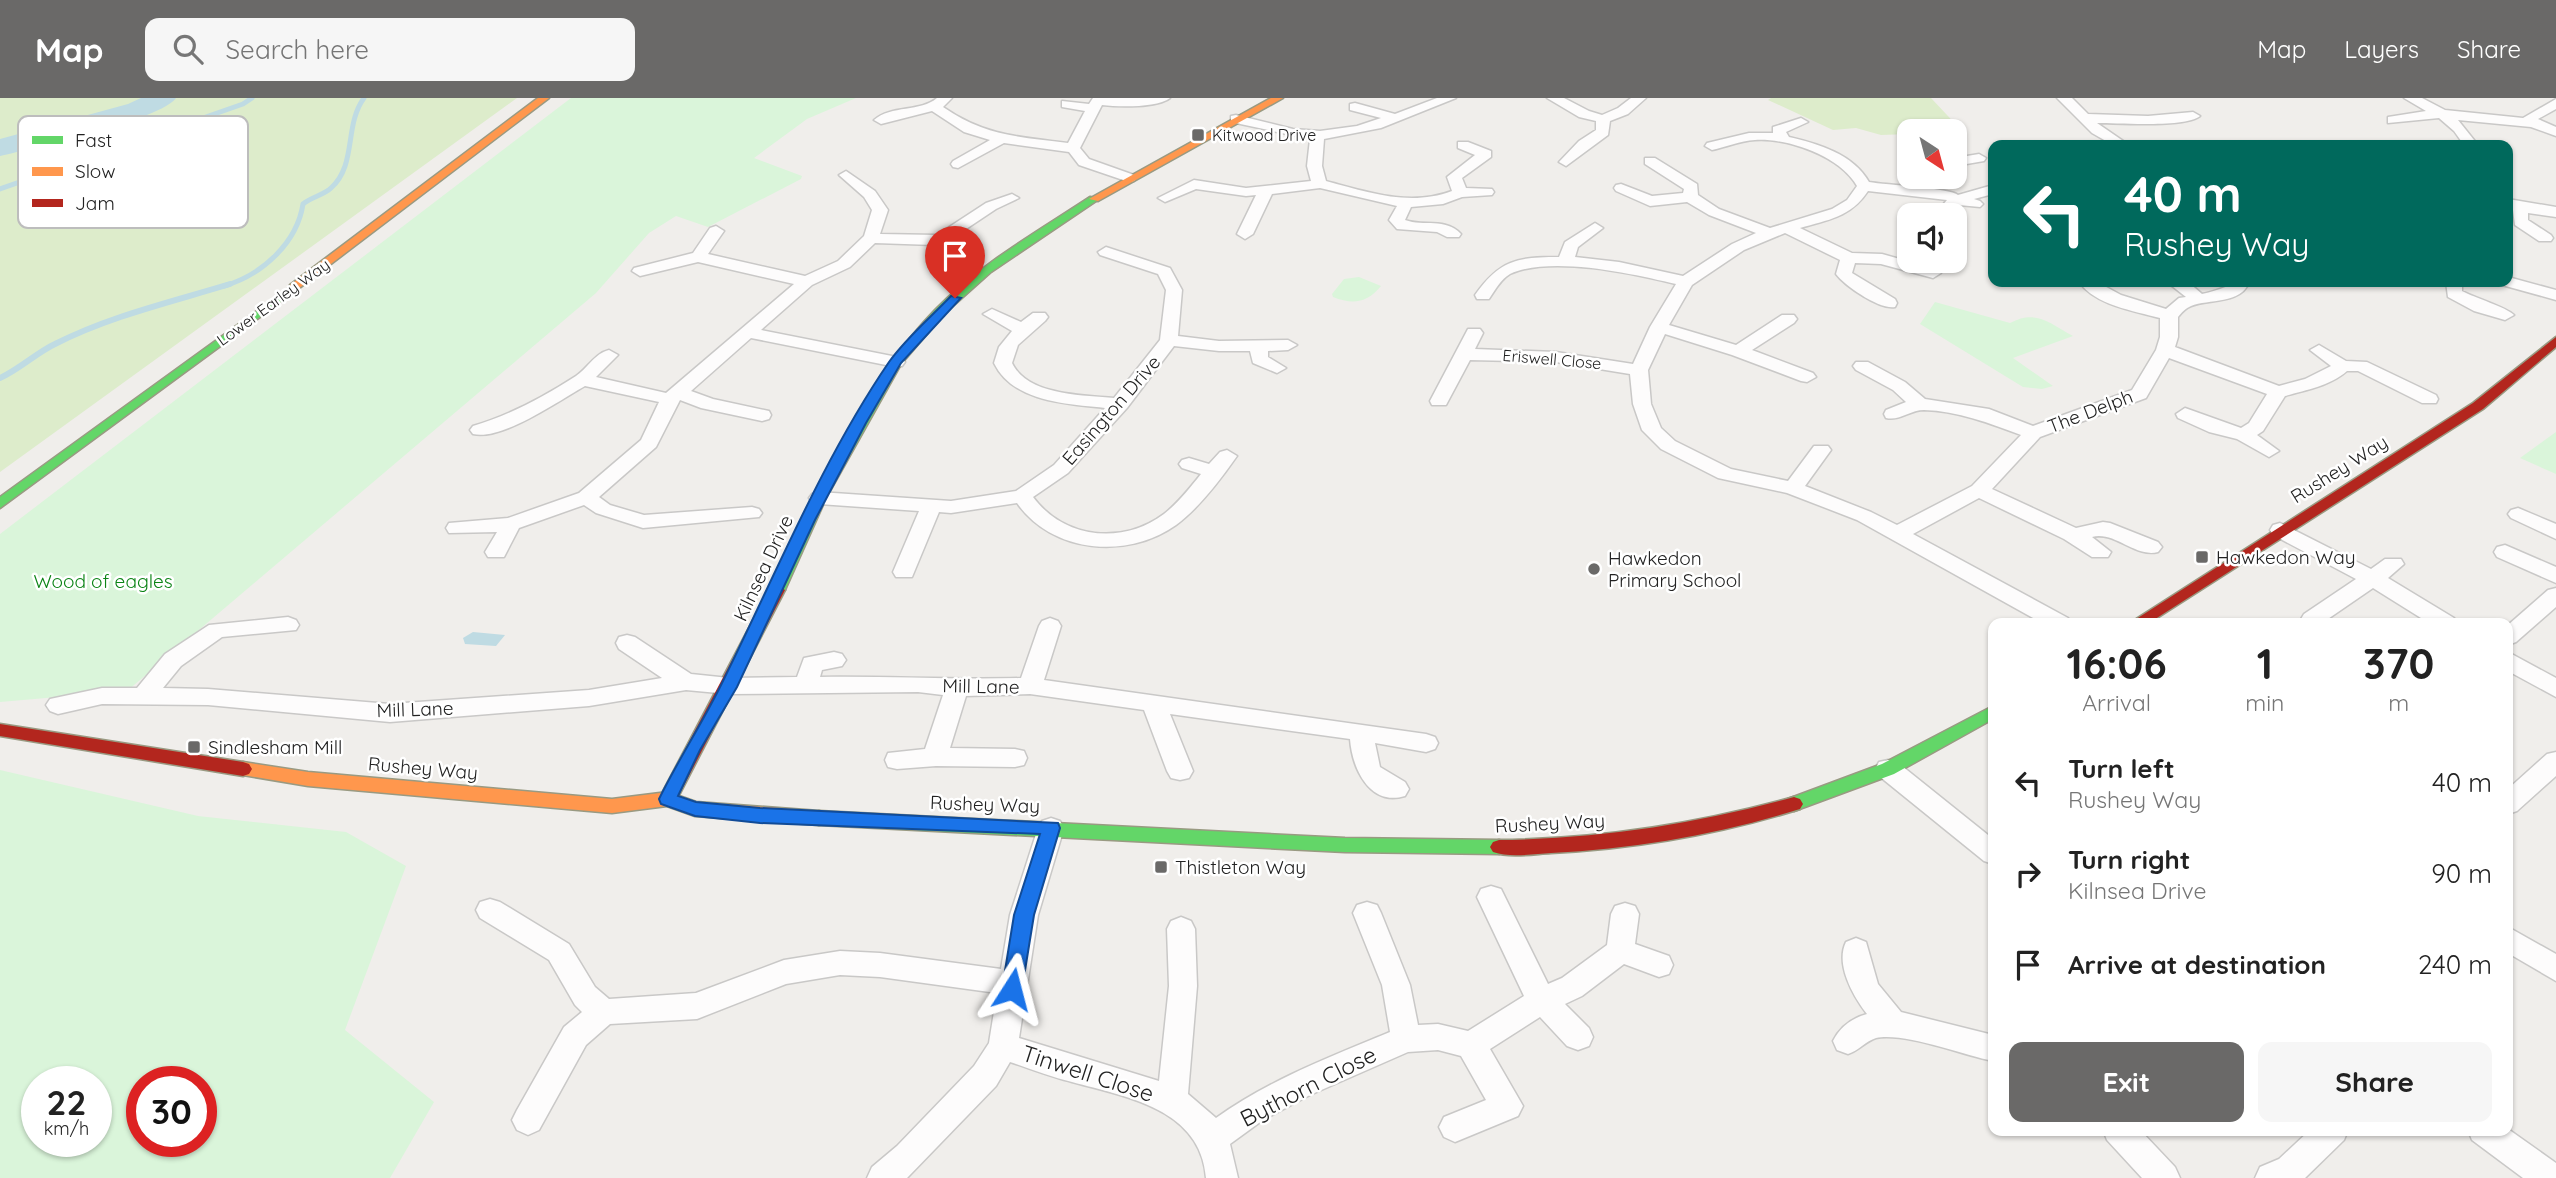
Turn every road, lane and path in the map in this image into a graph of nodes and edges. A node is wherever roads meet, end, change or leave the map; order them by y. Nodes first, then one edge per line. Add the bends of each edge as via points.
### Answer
1 (544, 98) edge
2 (1163, 98) edge
3 (1278, 98) edge
4 (1449, 98) edge
5 (1554, 98) edge
6 (1639, 98) edge
7 (2064, 98) edge
8 (2411, 98) edge
9 (2537, 98) edge
10 (1098, 101) edge
11 (1148, 101) junction
12 (940, 102) edge
13 (2556, 103) edge
14 (1067, 104) dead end
15 (1355, 107) dead end
16 (2443, 114) junction
17 (1144, 116) dead end
18 (2193, 116) dead end
19 (1395, 118) junction
20 (2083, 118) junction
21 (1236, 119) junction
22 (1603, 119) junction
23 (881, 120) dead end
24 (2393, 120) dead end
25 (1801, 122) dead end
26 (2534, 123) junction
27 (2556, 132) edge
28 (1318, 135) junction
29 (1564, 137) dead end
30 (1000, 140) junction
31 (1784, 140) junction
32 (2113, 140) edge
33 (2468, 140) edge
34 (1584, 144) junction
35 (1463, 145) dead end
36 (1712, 146) dead end
37 (1073, 148) junction
38 (1979, 158) dead end
39 (1967, 160) edge
40 (1650, 161) dead end
41 (1566, 162) dead end
42 (958, 164) dead end
43 (846, 175) dead end
44 (1129, 178) junction
45 (1320, 184) junction
46 (1864, 186) junction
47 (1621, 188) dead end
48 (1948, 189) edge
49 (1988, 190) edge
50 (1266, 191) junction
51 (1487, 192) dead end
52 (1460, 193) junction
53 (1690, 197) junction
54 (1952, 197) junction
55 (1012, 198) dead end
56 (1165, 198) dead end
57 (1406, 203) junction
58 (1948, 203) edge
59 (1975, 204) dead end
60 (2514, 206) edge
61 (2556, 212) edge
62 (1595, 228) dead end
63 (1778, 230) junction
64 (716, 231) dead end
65 (1245, 233) dead end
66 (1453, 234) dead end
67 (2545, 238) dead end
68 (871, 239) junction
69 (1106, 252) dead end
70 (939, 253) junction
71 (965, 256) dead end
72 (698, 257) junction
73 (1849, 258) junction
74 (1897, 263) edge
75 (1565, 264) junction
76 (640, 271) dead end
77 (806, 282) junction
78 (1686, 282) junction
79 (2513, 283) edge
80 (2092, 287) edge
81 (2186, 287) edge
82 (2236, 287) edge
83 (2454, 287) edge
84 (1483, 295) dead end
85 (2554, 295) dead end
86 (2197, 299) junction
87 (1889, 303) dead end
88 (992, 314) dead end
89 (2169, 315) junction
90 (2505, 315) dead end
91 (1039, 317) dead end
92 (1788, 319) dead end
93 (1660, 327) junction
94 (1023, 330) junction
95 (750, 333) junction
96 (1474, 333) dead end
97 (1169, 340) junction
98 (1259, 345) junction
99 (1288, 345) dead end
100 (2554, 345) edge
101 (2165, 350) junction
102 (2319, 350) dead end
103 (1738, 351) junction
104 (1464, 354) junction
105 (609, 355) dead end
106 (896, 362) junction
107 (1862, 366) dead end
108 (2342, 366) junction
109 (1277, 368) dead end
110 (1639, 370) junction
111 (1807, 377) dead end
112 (584, 379) junction
113 (2278, 393) junction
114 (674, 396) junction
115 (2430, 399) dead end
116 (1439, 401) dead end
117 (1120, 404) junction
118 (1919, 404) junction
119 (1893, 414) dead end
120 (2185, 414) dead end
121 (762, 415) dead end
122 (480, 430) dead end
123 (2033, 433) junction
124 (2244, 435) junction
125 (1821, 450) dead end
126 (2269, 451) dead end
127 (1219, 463) joint
128 (1189, 464) dead end
129 (1793, 488) junction
130 (1979, 490) junction
131 (1022, 496) junction
132 (586, 497) junction
133 (819, 498) junction
134 (0, 504) edge
135 (931, 506) junction
136 (751, 513) dead end
137 (2518, 514) dead end
138 (511, 524) junction
139 (456, 528) dead end
140 (2280, 530) junction
141 (2556, 532) edge
142 (1896, 534) junction
143 (2076, 535) junction
144 (2151, 547) dead end
145 (496, 552) dead end
146 (2100, 552) dead end
147 (2505, 552) dead end
148 (2393, 564) dead end
149 (904, 572) dead end
150 (2556, 576) edge
151 (2372, 578) junction
152 (2556, 595) edge
153 (2051, 618) edge
154 (2146, 618) edge
155 (2313, 618) edge
156 (2438, 618) edge
157 (288, 625) dead end
158 (1050, 626) dead end
159 (2513, 633) edge
160 (627, 643) dead end
161 (834, 660) dead end
162 (2513, 663) edge
163 (686, 682) junction
164 (807, 683) junction
165 (1030, 686) junction
166 (729, 687) junction
167 (957, 688) junction
168 (2556, 689) edge
169 (144, 696) junction
170 (1154, 704) junction
171 (58, 705) dead end
172 (1988, 715) edge
173 (0, 730) edge
174 (1362, 732) junction
175 (1426, 743) dead end
176 (936, 757) junction
177 (1015, 758) dead end
178 (897, 760) dead end
179 (2556, 761) edge
180 (1888, 769) junction
181 (1180, 771) dead end
182 (1396, 789) dead end
183 (668, 799) junction
184 (2513, 800) edge
185 (1051, 828) junction
186 (1988, 850) edge
187 (1491, 897) dead end
188 (490, 910) dead end
189 (1367, 913) dead end
190 (1625, 914) dead end
191 (1181, 929) dead end
192 (2513, 942) edge
193 (1856, 950) dead end
194 (1620, 951) junction
195 (1659, 965) dead end
196 (2556, 969) edge
197 (1013, 984) junction
198 (1542, 1000) junction
199 (603, 1012) junction
200 (1892, 1023) junction
201 (1578, 1037) dead end
202 (1406, 1039) junction
203 (1848, 1041) dead end
204 (1471, 1045) junction
205 (1003, 1046) junction
206 (1988, 1047) edge
207 (1171, 1101) junction
208 (528, 1120) dead end
209 (1455, 1126) dead end
210 (2124, 1136) edge
211 (2327, 1136) edge
212 (2491, 1136) edge
213 (1212, 1139) junction
214 (883, 1178) edge
215 (1222, 1178) edge
216 (2164, 1178) edge
217 (2271, 1178) edge
218 (2550, 1178) edge

1 - 134 street, Lower Earley Way
2 - 11 street
3 - 21 street, Kilnsea Drive
4 - 19 street
5 - 22 street
6 - 22 street
7 - 20 street
8 - 16 street
9 - 13 street
10 - 11 street
10 - 14 street
10 - 37 street
11 - 17 street
12 - 23 street
12 - 30 street via 970,131
13 - 26 street via 2530,118
15 - 19 street
16 - 24 street
16 - 26 street
16 - 33 street
18 - 20 street
19 - 28 street via 1368,128
20 - 32 street
21 - 28 street
21 - 44 street, Kilnsea Drive
22 - 34 street via 1603,132
25 - 31 street via 1778,130
26 - 27 street
28 - 45 street via 1315,174
29 - 34 street
30 - 37 street
30 - 42 street
31 - 36 street via 1758,135
31 - 46 street via 1837,159 1861,177
34 - 41 street
35 - 52 street via 1486,154 1454,177
37 - 44 street via 1084,162
38 - 39 street
40 - 53 street via 1692,187
43 - 68 street via 870,194 880,210
44 - 106 street, Kilnsea Drive via 987,270 940,312
45 - 50 street
45 - 57 street
46 - 54 street
46 - 63 street via 1853,203 1836,212
47 - 53 street via 1650,201
48 - 54 street
49 - 54 street
50 - 56 street via 1225,191 1198,180
50 - 65 street
51 - 52 street
52 - 57 street via 1427,204
53 - 63 street via 1714,212
54 - 58 street
54 - 59 street
55 - 70 street via 984,202
57 - 66 street via 1397,220 1402,226 1440,228
60 - 61 street
60 - 67 street via 2520,222
62 - 75 street via 1571,245
63 - 73 street
63 - 78 street via 1738,247
64 - 72 street
68 - 70 street
68 - 77 street via 844,264
69 - 97 street, Easington Drive via 1132,252 1164,271 1174,289
70 - 71 street
72 - 76 street
72 - 77 street
73 - 74 street
73 - 87 street via 1844,274
75 - 78 street via 1621,267
75 - 84 street via 1536,261 1502,272
77 - 95 street
78 - 93 street
79 - 85 street
80 - 89 street
81 - 86 street
82 - 86 street via 2222,296
83 - 90 street via 2454,293
86 - 89 street
88 - 94 street
89 - 101 street, The Delph
91 - 94 street
92 - 103 street
93 - 103 street
93 - 110 street
94 - 117 street via 1007,348 1003,365 1009,377 1047,394
95 - 106 street
95 - 114 street
96 - 104 street
97 - 98 street
97 - 117 street, Easington Drive
98 - 99 street
98 - 109 street via 1259,359
100 - 140 street, Rushey Way via 2478,405
101 - 113 street
101 - 123 street, The Delph via 2139,394
102 - 108 street
103 - 111 street
104 - 110 street, Eriswell Close via 1556,357
104 - 116 street
105 - 112 street
106 - 133 street, Kilnsea Drive
107 - 118 street via 1899,386
108 - 113 street via 2333,374
108 - 115 street via 2361,366
110 - 129 street via 1642,404 1652,430 1668,445 1725,474
112 - 114 street
112 - 122 street via 502,424
113 - 124 street via 2256,427
114 - 121 street
114 - 132 street via 649,443
117 - 131 street, Easington Drive via 1061,469
118 - 119 street, The Delph
118 - 123 street, The Delph via 1982,413
120 - 124 street
123 - 130 street, The Delph
124 - 126 street
125 - 129 street
127 - 128 street
127 - 131 street via 1171,520 1137,537 1117,541 1093,541 1066,533 1038,517
129 - 142 street
130 - 142 street, The Delph
130 - 143 street
131 - 135 street, Easington Drive
132 - 136 street via 603,509 643,522 722,523
132 - 138 street
133 - 135 street, Easington Drive
133 - 166 street, Kilnsea Drive
135 - 149 street
137 - 141 street
138 - 139 street
138 - 145 street
140 - 151 street
140 - 154 street, Rushey Way
142 - 153 street
143 - 144 street via 2103,528
143 - 146 street
147 - 150 street
148 - 151 street
151 - 155 street
151 - 156 street
152 - 159 street
157 - 169 street via 217,631 173,660
158 - 165 street
160 - 163 street, Mill Lane
161 - 164 street via 812,664
162 - 168 street
163 - 166 street, Mill Lane
163 - 169 street, Mill Lane via 589,698 390,713
164 - 166 street, Mill Lane
164 - 167 street, Mill Lane
165 - 167 street, Mill Lane
165 - 170 street, Mill Lane
166 - 183 street, Kilnsea Drive
167 - 176 street
169 - 171 street, Mill Lane via 102,696
170 - 174 street, Mill Lane
170 - 181 street
172 - 180 street, Rushey Way
173 - 183 street, Rushey Way via 308,779 612,806
174 - 175 street, Mill Lane
174 - 182 street via 1365,768 1379,782
176 - 177 street
176 - 178 street
179 - 184 street
180 - 185 street, Rushey Way via 1750,817 1583,843 1472,848 1345,845
180 - 186 street
183 - 185 street, Rushey Way via 695,809 760,816
185 - 197 street via 1024,915
187 - 198 street
188 - 199 street via 559,952 585,996
189 - 202 street via 1396,985
190 - 194 street
191 - 207 street, Tinwell Close via 1183,986
192 - 196 street
193 - 200 street via 1865,989
194 - 195 street
194 - 198 street via 1572,987
197 - 199 street via 840,963 785,972 697,1006
197 - 205 street
198 - 201 street
198 - 204 street
199 - 208 street via 575,1036
200 - 203 street via 1865,1027
200 - 206 street
202 - 204 street, Bythorn Close via 1438,1037
202 - 213 street, Bythorn Close via 1299,1085
204 - 209 street via 1507,1106
205 - 207 street, Tinwell Close
205 - 214 street via 985,1076
207 - 213 street, Tinwell Close via 1198,1119
210 - 216 street
211 - 217 street via 2290,1171
212 - 218 street
213 - 215 street, Tinwell Close via 1221,1160

